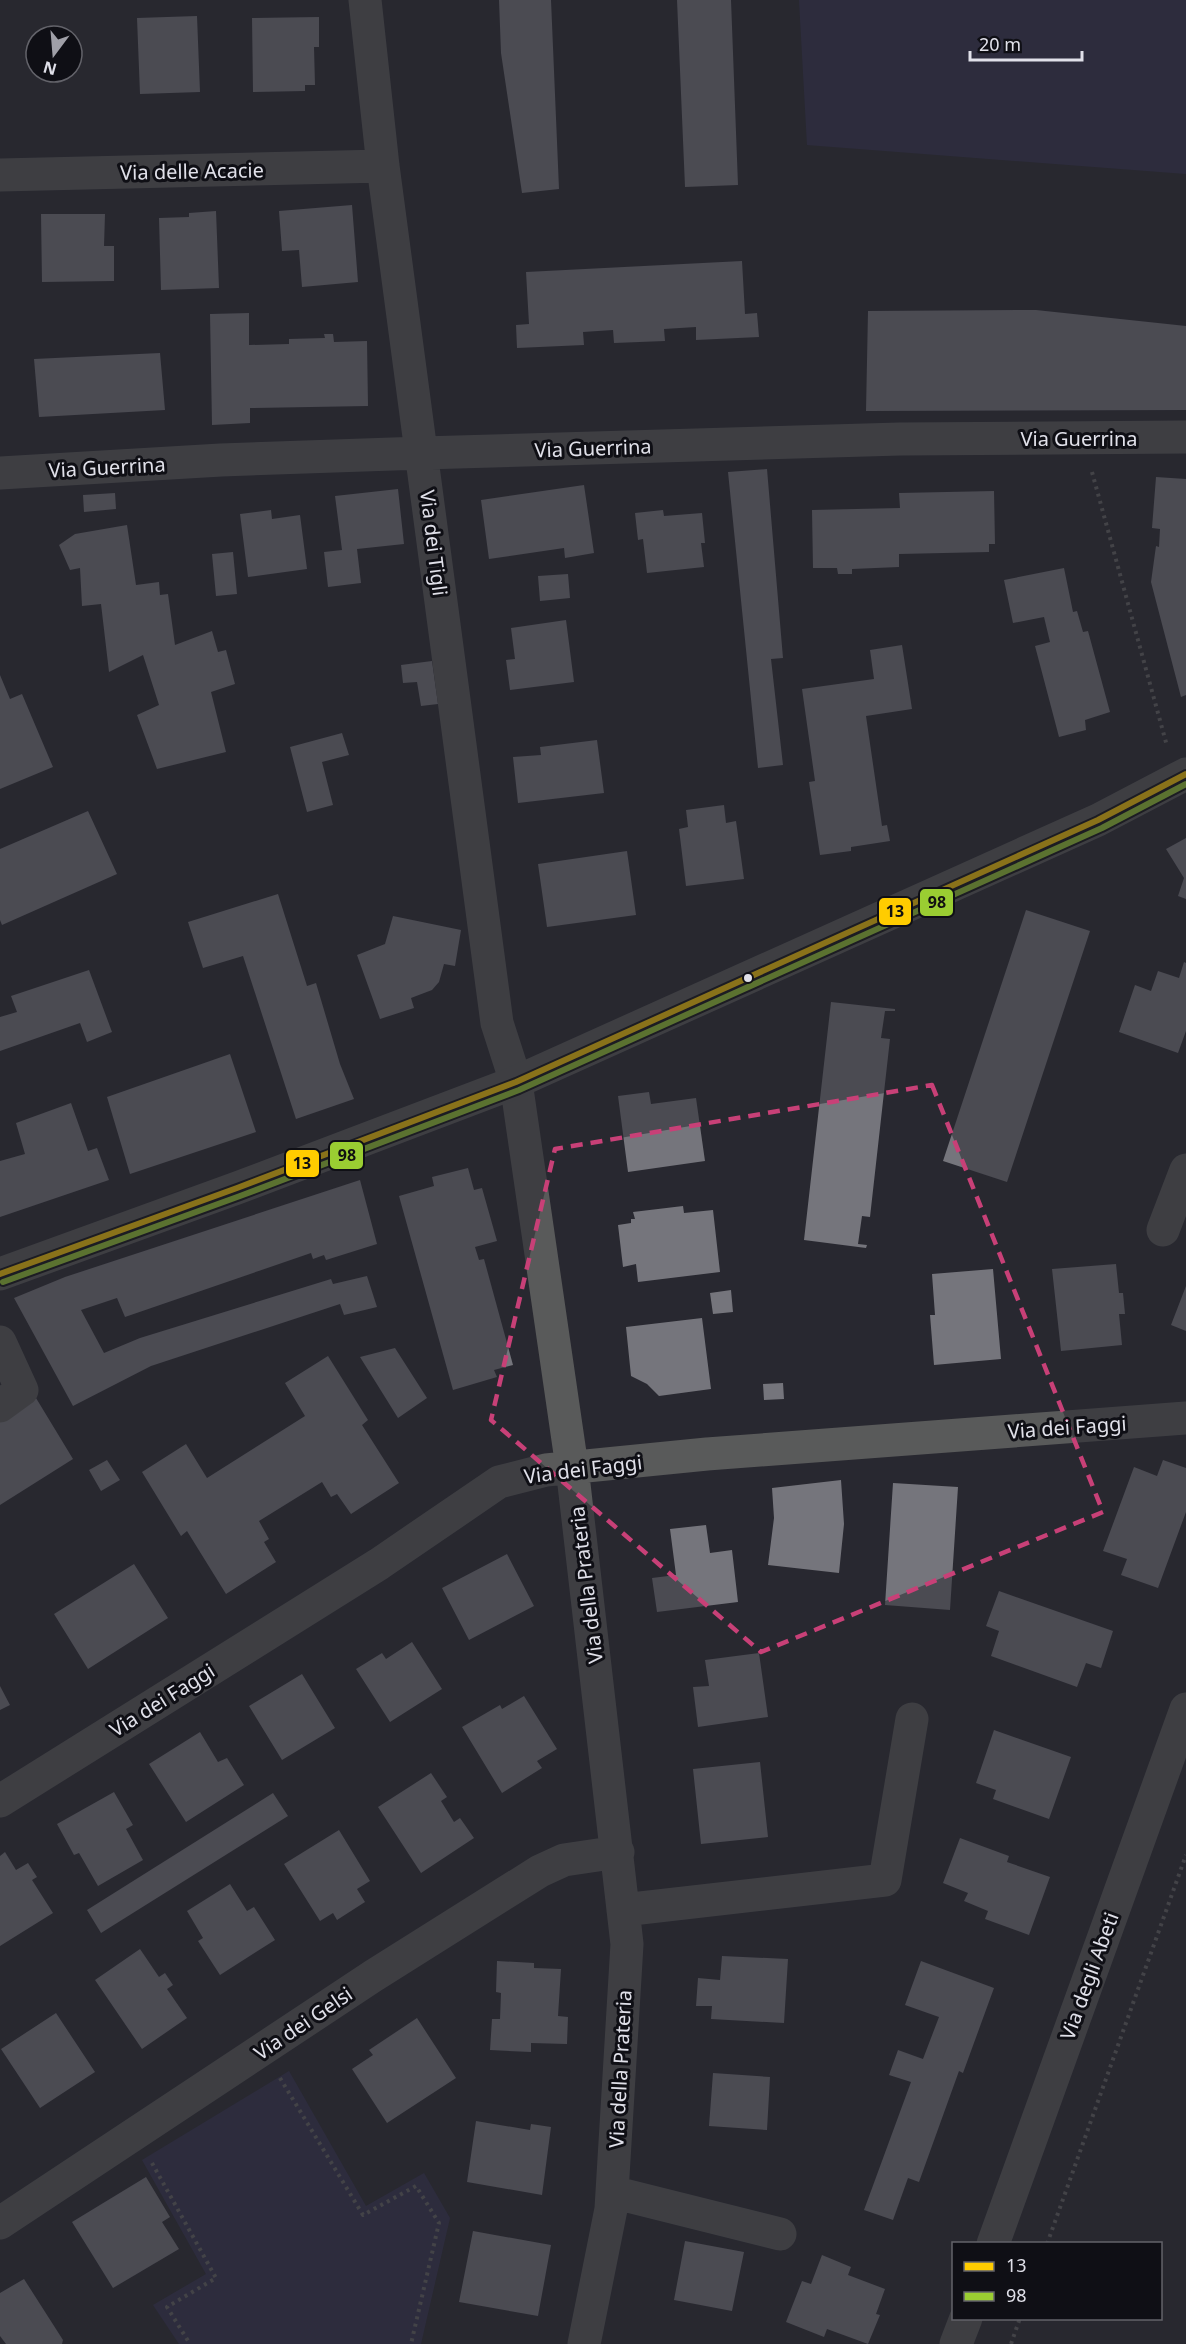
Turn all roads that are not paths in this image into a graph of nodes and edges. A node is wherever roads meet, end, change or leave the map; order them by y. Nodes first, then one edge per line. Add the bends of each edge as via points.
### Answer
1 (365, 0) edge
2 (383, 166) junction
3 (0, 175) edge
4 (1186, 437) edge
5 (422, 453) junction
6 (0, 473) edge
7 (1181, 776) edge
8 (516, 1082) junction
9 (1186, 1170) edge
10 (1163, 1230) dead end
11 (0, 1274) edge
12 (0, 1343) edge
13 (0, 1406) edge
14 (1186, 1418) edge
15 (572, 1467) junction
16 (1186, 1709) edge
17 (912, 1719) dead end
18 (0, 1802) edge
19 (618, 1852) junction
20 (624, 1910) junction
21 (612, 2192) junction
22 (0, 2223) edge
23 (780, 2234) dead end
24 (994, 2242) edge
25 (966, 2320) edge
26 (584, 2344) edge
27 (956, 2344) edge

1 - 2 street, Via dei Tigli
2 - 3 street, Via delle Acacie
2 - 5 street, Via dei Tigli
4 - 5 street, Via Guerrina via 900,439
5 - 6 street, Via Guerrina
5 - 8 street, Via dei Tigli via 497,1023
7 - 8 street via 1098,820
8 - 11 street
8 - 15 street, Via della Prateria
9 - 10 street
12 - 13 street via 22,1389
14 - 15 street, Via dei Faggi
15 - 18 street, Via dei Faggi via 499,1482 379,1564
15 - 19 street, Via della Prateria
16 - 24 street, Via degli Abeti
17 - 20 street via 885,1880
19 - 20 street, Via della Prateria
19 - 22 street, Via dei Gelsi via 564,1860 540,1871
20 - 21 street, Via della Prateria via 627,1944
21 - 23 street
21 - 26 street, Via della Prateria
25 - 27 street

